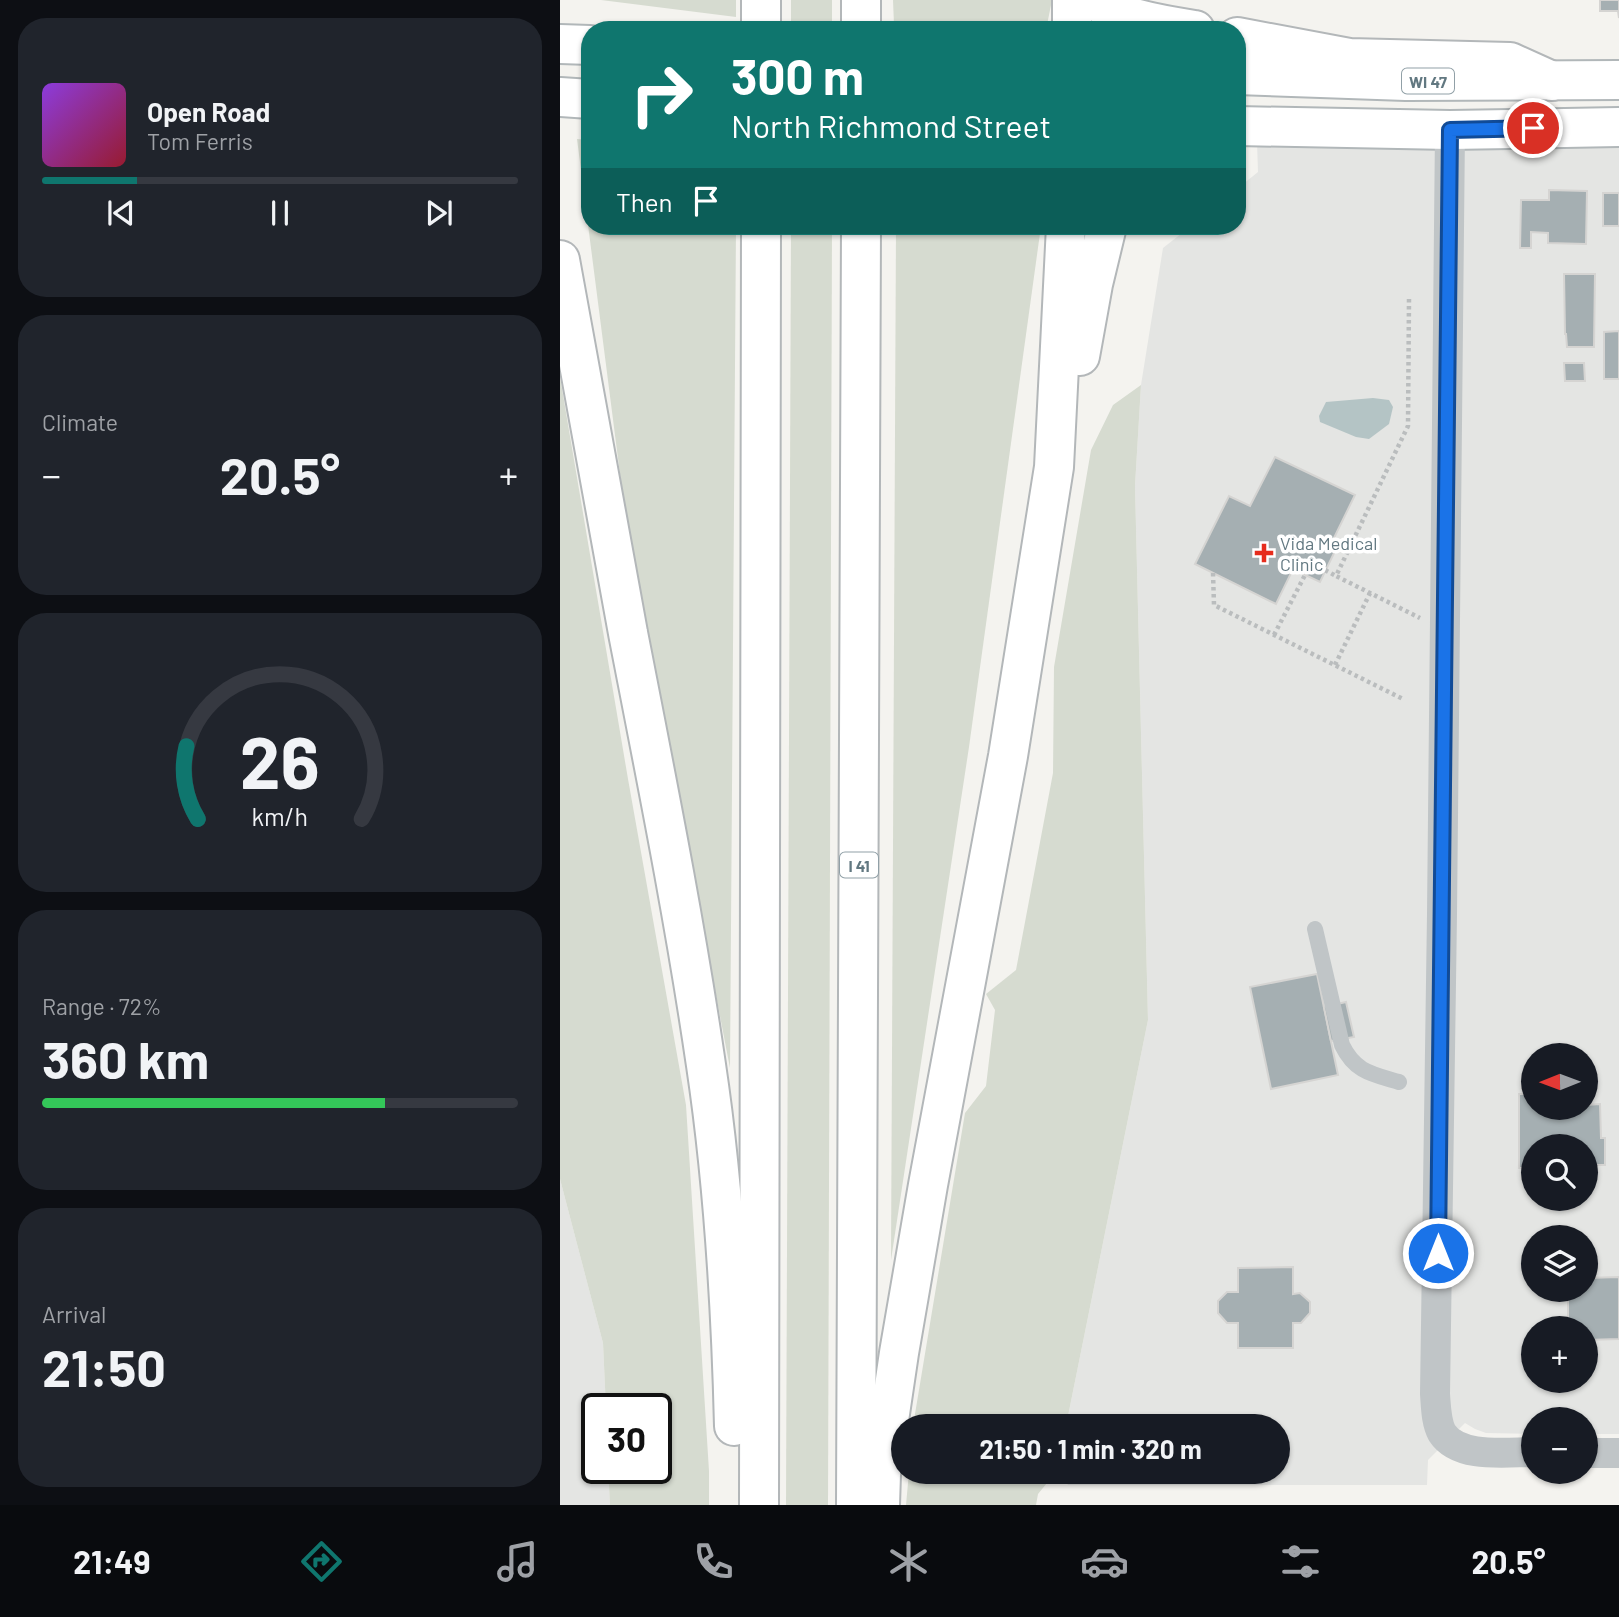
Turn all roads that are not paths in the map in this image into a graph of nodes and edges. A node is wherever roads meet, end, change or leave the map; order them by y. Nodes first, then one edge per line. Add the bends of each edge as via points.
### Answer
1 (761, 0) edge
2 (861, 0) edge
3 (1072, 0) edge
4 (1096, 0) edge
5 (761, 21) edge
6 (861, 21) edge
7 (1072, 21) edge
8 (1151, 21) edge
9 (1246, 39) edge
10 (560, 44) edge
11 (581, 45) edge
12 (1246, 75) edge
13 (1619, 80) edge
14 (1552, 81) junction
15 (560, 97) edge
16 (581, 98) edge
17 (1246, 126) edge
18 (1619, 127) edge
19 (1450, 130) junction
20 (761, 235) edge
21 (861, 235) edge
22 (1066, 235) edge
23 (1105, 235) edge
24 (560, 260) edge
25 (1054, 467) junction
26 (1315, 929) dead end
27 (1399, 1082) dead end
28 (1521, 1452) edge
29 (1598, 1453) edge
30 (1619, 1453) edge
31 (735, 1505) edge
32 (759, 1505) edge
33 (856, 1505) edge
34 (880, 1505) edge

1 - 5 main road
2 - 6 main road
3 - 7 main road
4 - 8 main road
9 - 14 main road via 1349,58 1510,62
10 - 11 main road
12 - 14 main road, WI 47 via 1406,82
13 - 14 main road, WI 47
15 - 16 main road
17 - 19 main road
18 - 19 main road
19 - 28 street via 1435,1395 1442,1433 1452,1444 1479,1452
20 - 32 main road
21 - 33 main road, I 41
22 - 25 main road
23 - 25 main road via 1076,388
24 - 31 main road via 707,1068 727,1254
25 - 34 main road via 1008,756 901,1340
26 - 27 lane via 1349,1059 1366,1071
29 - 30 street

